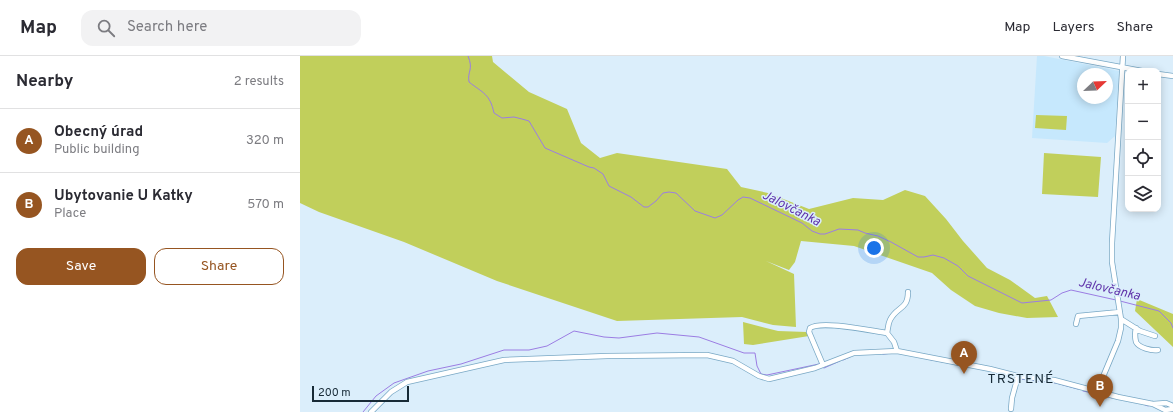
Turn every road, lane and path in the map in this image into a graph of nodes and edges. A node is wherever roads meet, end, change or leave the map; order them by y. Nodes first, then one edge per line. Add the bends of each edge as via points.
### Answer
1 (1062, 56) edge
2 (1123, 56) edge
3 (1123, 68) junction
4 (1161, 74) edge
5 (1173, 76) edge
6 (908, 292) dead end
7 (1120, 312) junction
8 (1121, 319) junction
9 (1076, 324) dead end
10 (1136, 328) junction
11 (887, 333) junction
12 (1155, 336) dead end
13 (1158, 350) dead end
14 (897, 351) junction
15 (823, 365) junction
16 (1018, 376) junction
17 (1097, 391) junction
18 (1173, 408) edge
19 (1011, 409) dead end
20 (371, 412) edge

1 - 3 street
2 - 3 street
3 - 7 street via 1112,243 1112,262
4 - 5 street
6 - 11 street via 905,305 889,321
7 - 8 street
7 - 9 street via 1078,316
8 - 10 street
8 - 17 street via 1118,341
10 - 12 street
10 - 13 street via 1138,344 1147,349
11 - 14 street
11 - 15 street via 830,325 814,326 810,328 810,332
14 - 15 street via 854,353
14 - 16 street
15 - 20 street via 768,379 733,360 707,355 509,359 409,381 391,392
16 - 17 street via 1054,380
16 - 19 street
17 - 18 street via 1118,398 1153,404 1165,410

